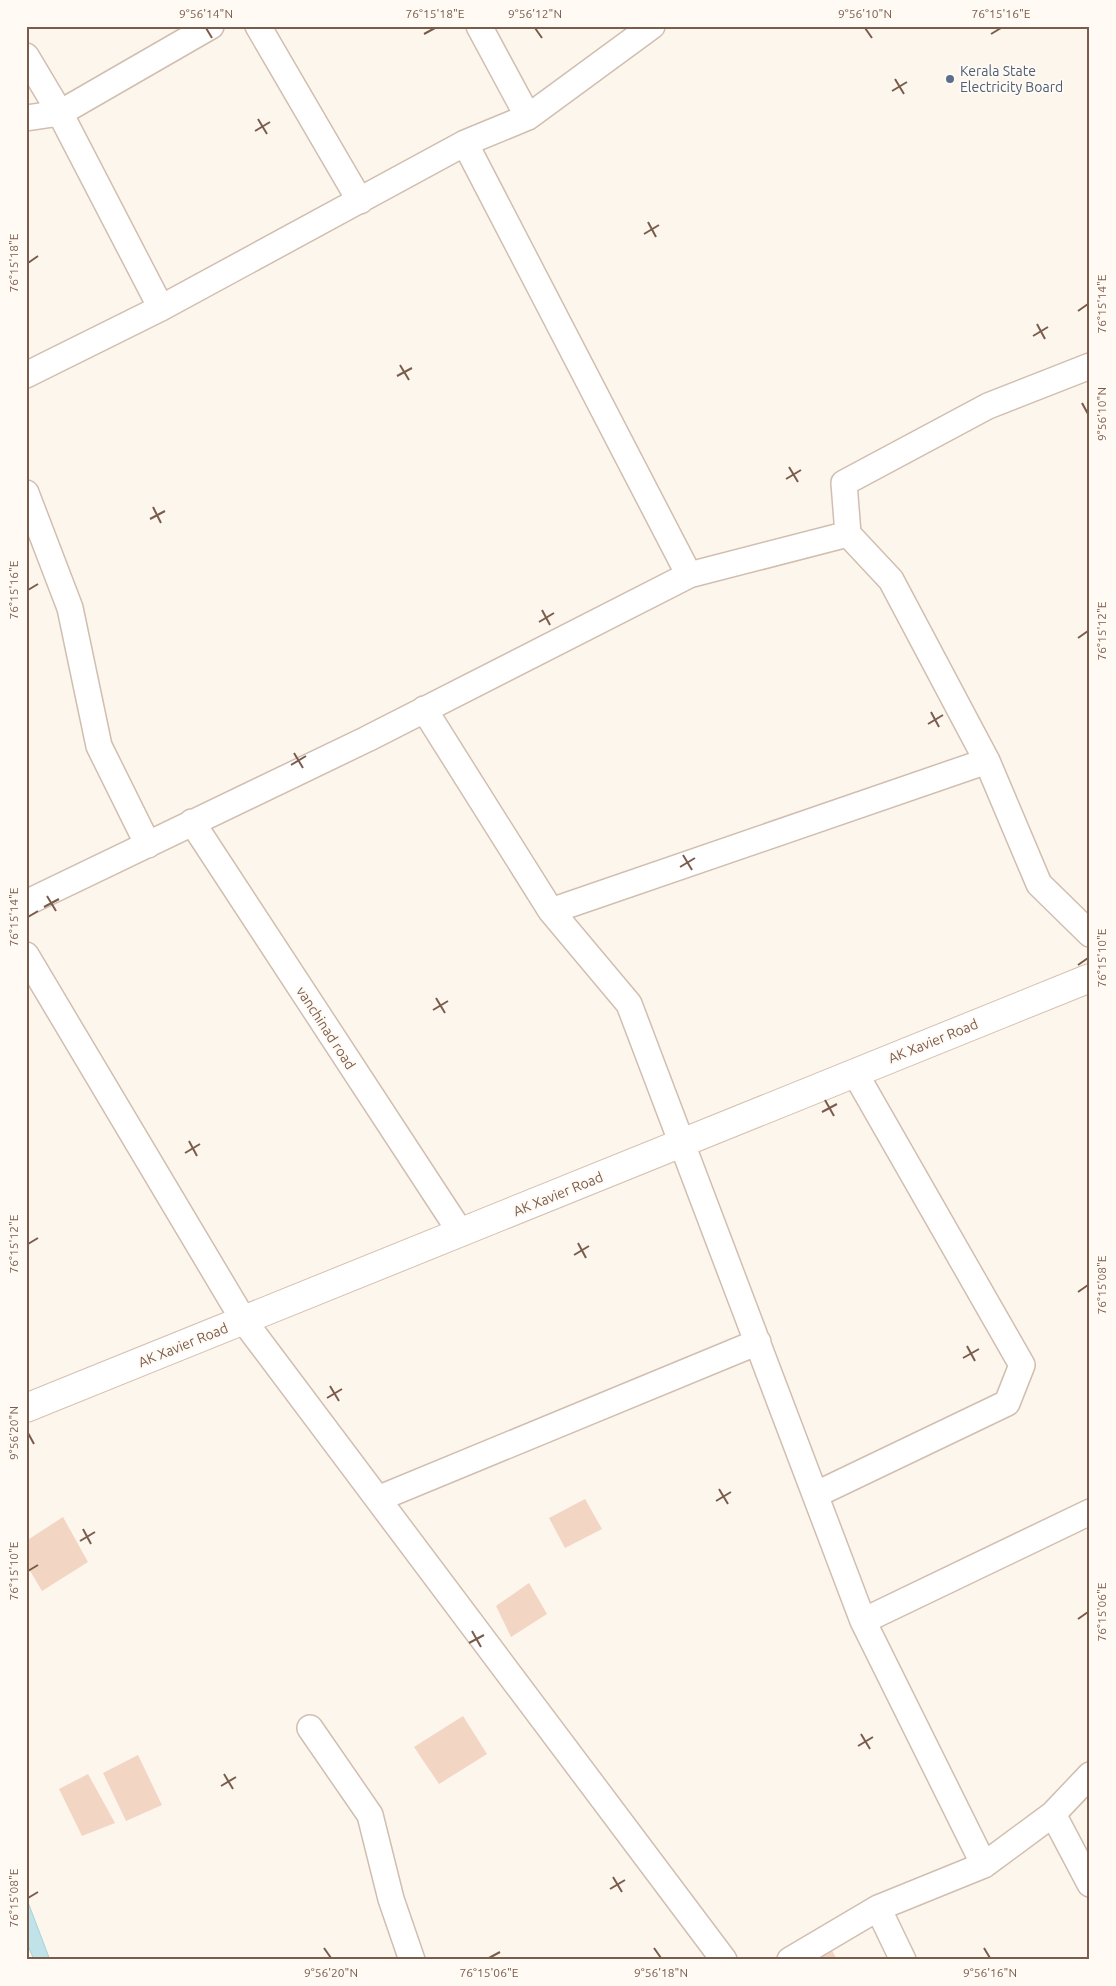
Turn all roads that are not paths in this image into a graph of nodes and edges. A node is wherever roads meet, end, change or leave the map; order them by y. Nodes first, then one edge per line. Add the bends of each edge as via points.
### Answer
1 (211, 26) edge
2 (258, 26) edge
3 (479, 26) edge
4 (652, 26) edge
5 (26, 56) edge
6 (60, 113) junction
7 (528, 117) junction
8 (26, 118) edge
9 (465, 143) junction
10 (360, 200) junction
11 (162, 308) junction
12 (1090, 366) edge
13 (26, 375) edge
14 (26, 494) edge
15 (848, 534) junction
16 (689, 575) junction
17 (424, 710) junction
18 (987, 762) junction
19 (192, 822) junction
20 (148, 845) junction
21 (26, 903) edge
22 (551, 911) junction
23 (1090, 934) edge
24 (26, 955) edge
25 (1090, 978) edge
26 (856, 1073) junction
27 (682, 1143) junction
28 (460, 1233) junction
29 (244, 1321) junction
30 (758, 1342) junction
31 (26, 1408) edge
32 (817, 1494) junction
33 (380, 1498) junction
34 (1090, 1512) edge
35 (863, 1621) junction
36 (310, 1728) dead end
37 (1090, 1775) edge
38 (1053, 1814) junction
39 (984, 1865) junction
40 (1090, 1884) edge
41 (878, 1908) junction
42 (412, 1960) edge
43 (724, 1960) edge
44 (790, 1960) edge
45 (903, 1960) edge

1 - 6 street
2 - 10 street
3 - 7 street
4 - 7 street
5 - 6 street
6 - 8 street
6 - 11 street
7 - 9 street
9 - 10 street
9 - 16 street
10 - 11 street
11 - 13 street
12 - 15 street via 988,406 844,483
14 - 20 street via 70,608 99,746
15 - 16 street
15 - 18 street via 892,580
16 - 17 street
17 - 19 street
17 - 22 street
18 - 22 street
18 - 23 street via 1039,884
19 - 20 street
19 - 28 street, vanchinad road
20 - 21 street
22 - 27 street via 630,1004
24 - 29 street
25 - 26 main road, AK Xavier Road
26 - 27 main road, AK Xavier Road
26 - 32 street via 1022,1365 1008,1403
27 - 28 main road, AK Xavier Road
27 - 30 street
28 - 29 main road, AK Xavier Road
29 - 31 main road, AK Xavier Road
29 - 33 street
30 - 32 street
30 - 33 street
32 - 35 street
33 - 43 street
34 - 35 street
35 - 39 street
36 - 42 street via 370,1815 390,1899
37 - 38 street
38 - 39 street
38 - 40 street
39 - 41 street
41 - 44 street
41 - 45 street

